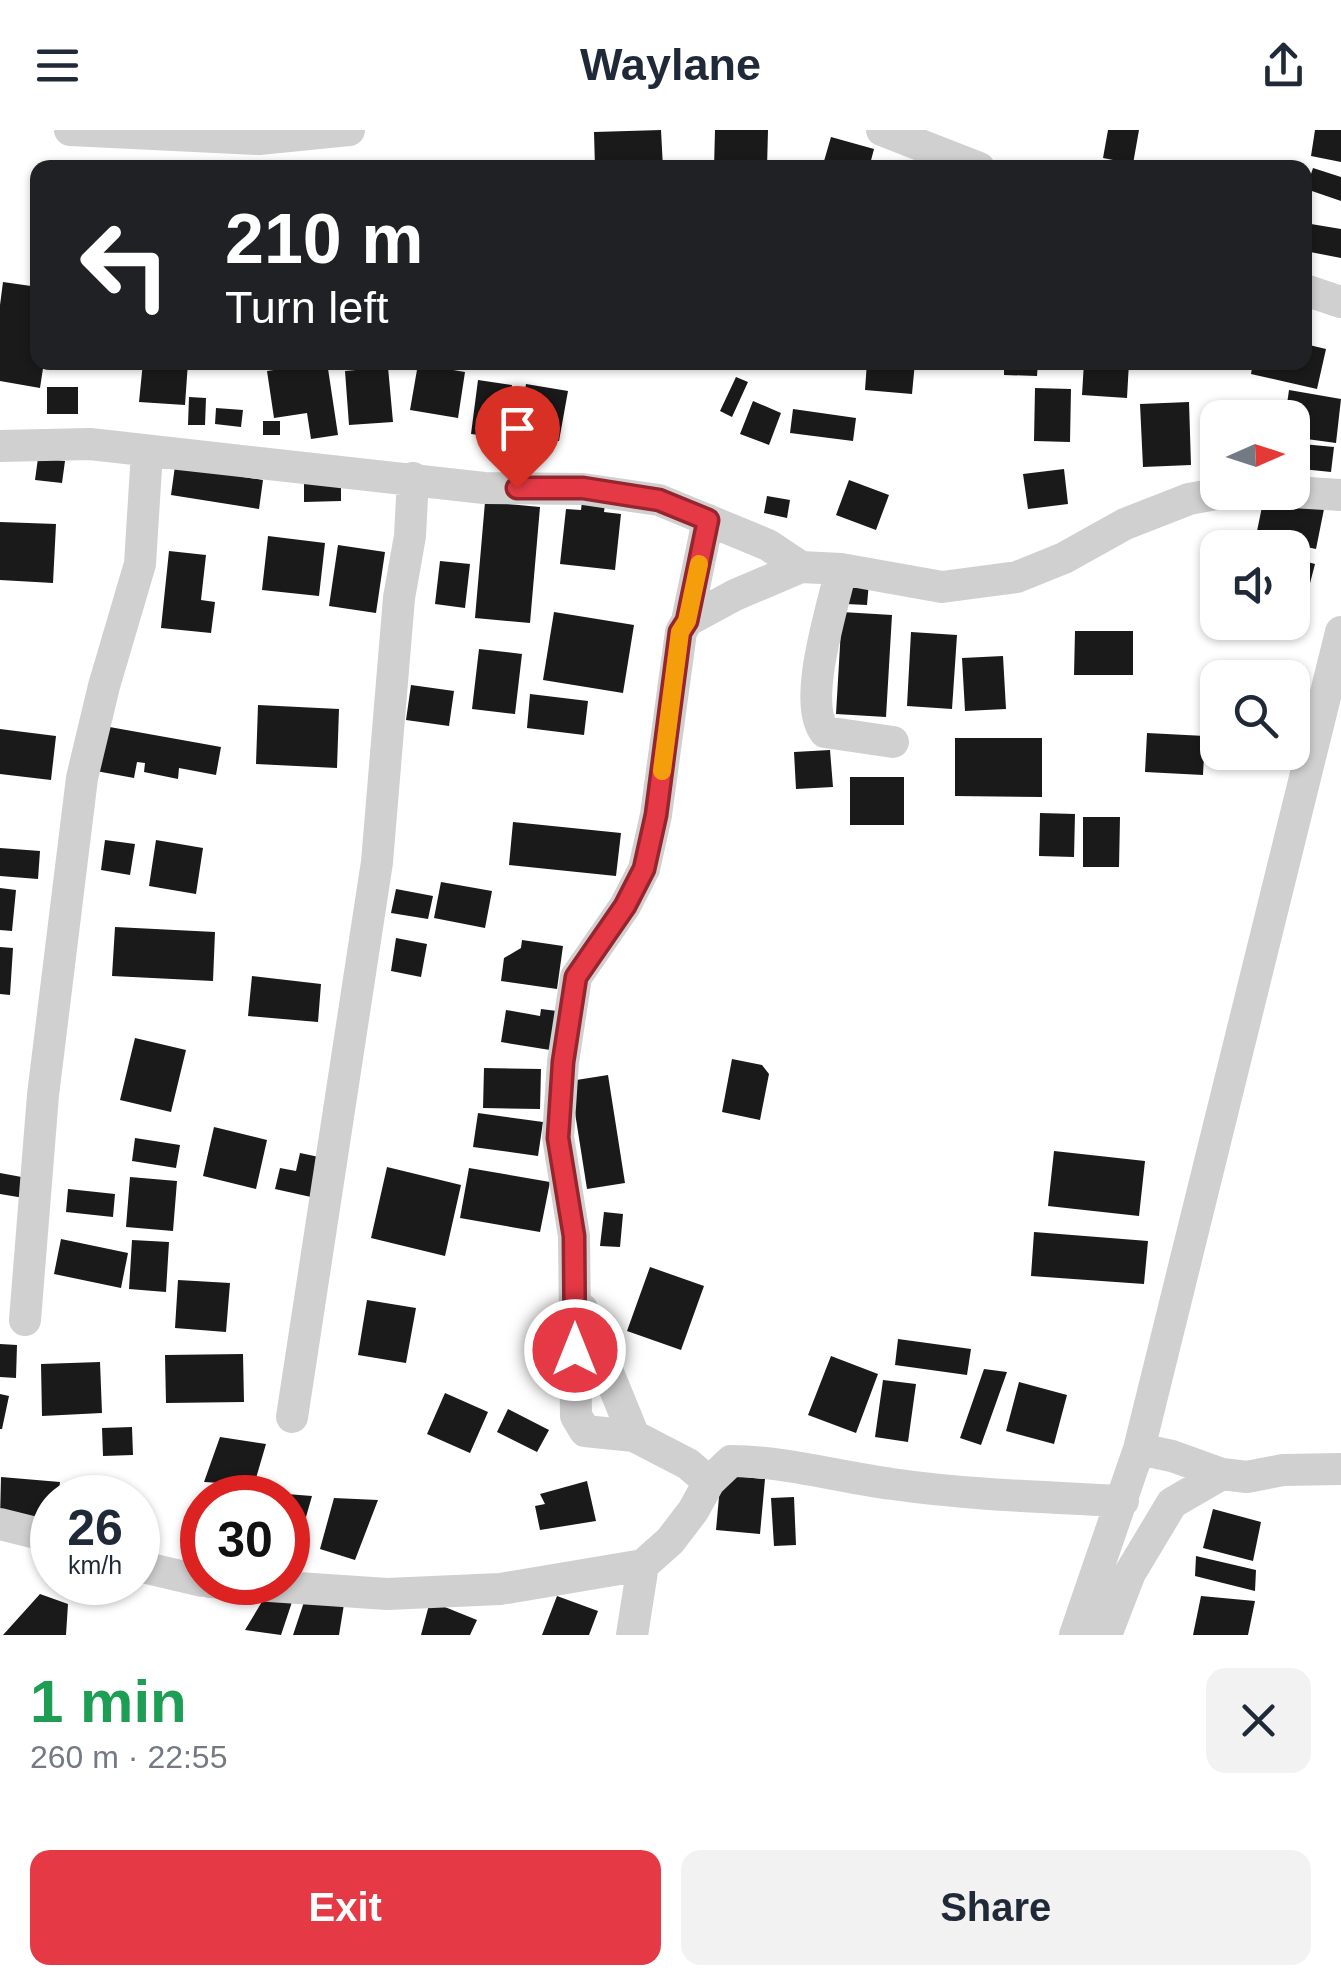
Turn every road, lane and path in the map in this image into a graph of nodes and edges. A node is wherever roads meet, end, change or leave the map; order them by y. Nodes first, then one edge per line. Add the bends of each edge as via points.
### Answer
1 (70, 130) edge
2 (349, 130) edge
3 (882, 130) edge
4 (260, 134) edge
5 (958, 160) edge
6 (1312, 292) edge
7 (1341, 302) edge
8 (0, 446) edge
9 (147, 452) junction
10 (413, 478) junction
11 (1310, 493) edge
12 (1341, 495) edge
13 (1200, 497) edge
14 (708, 520) junction
15 (801, 567) junction
16 (841, 569) junction
17 (687, 621) junction
18 (1339, 650) edge
19 (893, 742) dead end
20 (574, 1290) junction
21 (24, 1320) dead end
22 (292, 1417) dead end
23 (634, 1436) junction
24 (1139, 1448) junction
25 (1341, 1469) edge
26 (1222, 1474) junction
27 (709, 1482) junction
28 (1123, 1501) junction
29 (0, 1524) edge
30 (30, 1532) edge
31 (643, 1565) junction
32 (310, 1589) edge
33 (632, 1635) edge
34 (1075, 1635) edge
35 (1106, 1635) edge

1 - 4 street
2 - 4 street
3 - 5 street
6 - 7 street
8 - 9 street via 90,444
9 - 10 street
9 - 21 street via 140,564 82,778
10 - 14 street via 484,488 583,488 659,500
10 - 22 street via 377,862
11 - 12 street
13 - 16 street via 1124,524 1018,578 942,587
14 - 15 street
14 - 17 street
15 - 16 street
15 - 17 street
16 - 19 street via 815,695 817,722 825,732
17 - 20 street via 680,632 644,869 576,977 558,1138 574,1236
18 - 24 street
20 - 23 street
20 - 23 street via 576,1416 585,1431
23 - 27 street
24 - 26 street
24 - 28 street
25 - 26 street via 1247,1478
26 - 35 street via 1172,1503 1130,1572
27 - 28 street via 731,1461 764,1461 896,1485
27 - 31 street via 682,1526
28 - 34 street
29 - 30 street
31 - 32 street via 500,1589 386,1594
31 - 33 street

